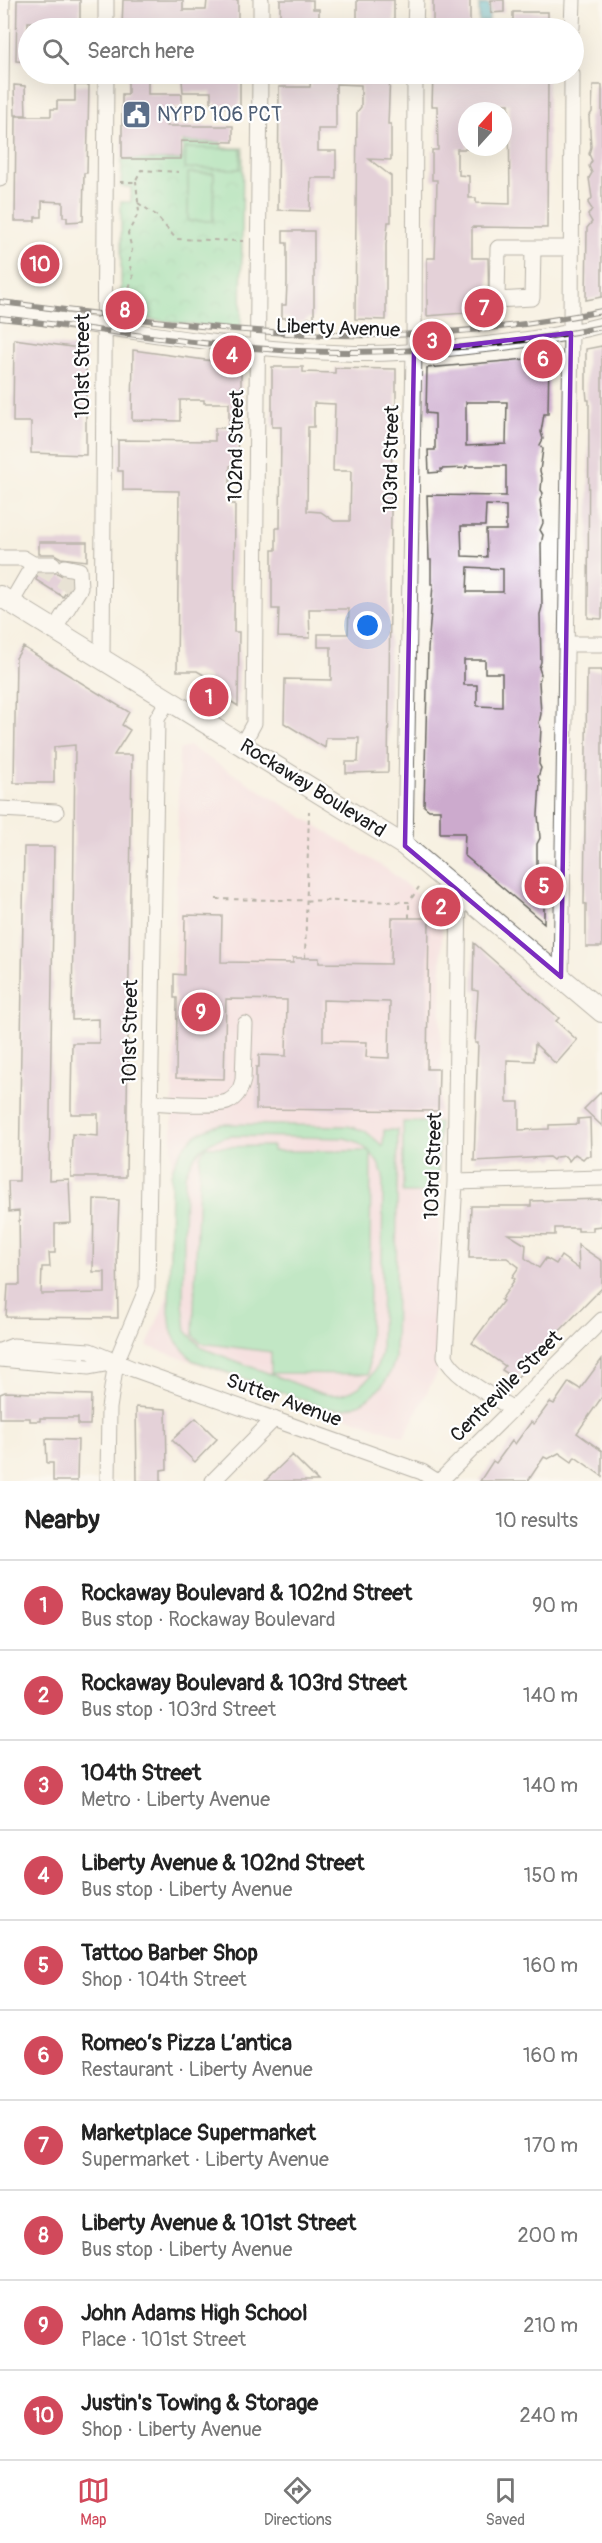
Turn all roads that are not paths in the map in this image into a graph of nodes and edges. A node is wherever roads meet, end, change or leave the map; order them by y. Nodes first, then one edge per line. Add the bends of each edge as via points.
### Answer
1 (2, 0) edge
2 (106, 0) edge
3 (261, 0) edge
4 (416, 0) edge
5 (573, 0) edge
6 (106, 18) edge
7 (261, 18) edge
8 (416, 18) edge
9 (572, 18) edge
10 (106, 84) edge
11 (261, 84) edge
12 (415, 84) edge
13 (572, 84) edge
14 (0, 179) edge
15 (533, 248) dead end
16 (572, 248) junction
17 (0, 311) edge
18 (602, 326) edge
19 (103, 327) junction
20 (571, 333) junction
21 (259, 346) junction
22 (414, 351) junction
23 (0, 558) edge
24 (43, 568) junction
25 (102, 589) junction
26 (73, 592) junction
27 (5, 599) edge
28 (54, 630) junction
29 (566, 644) junction
30 (602, 644) edge
31 (102, 659) junction
32 (168, 700) junction
33 (242, 745) junction
34 (0, 809) edge
35 (56, 812) dead end
36 (405, 846) junction
37 (459, 890) junction
38 (561, 977) junction
39 (602, 1012) edge
40 (245, 1024) dead end
41 (150, 1102) junction
42 (602, 1179) edge
43 (455, 1182) junction
44 (599, 1327) edge
45 (0, 1351) edge
46 (0, 1359) edge
47 (116, 1362) junction
48 (513, 1409) junction
49 (274, 1419) junction
50 (108, 1481) edge
51 (213, 1481) edge
52 (438, 1481) edge

1 - 14 street
2 - 6 street
3 - 7 street
4 - 8 street
5 - 9 street
10 - 19 street, 101st Street
11 - 21 street, 102nd Street
12 - 22 street, 103rd Street
13 - 16 street
15 - 16 street
16 - 20 street
17 - 19 street, Liberty Avenue
18 - 20 street, Liberty Avenue
19 - 21 street, Liberty Avenue
19 - 25 street, 101st Street
20 - 22 street, Liberty Avenue
20 - 29 street
21 - 22 street, Liberty Avenue via 345,353
21 - 33 street, 102nd Street via 254,723
22 - 36 street, 103rd Street
23 - 24 street via 23,558
24 - 26 street via 79,570
24 - 27 street
25 - 26 street
25 - 31 street, 101st Street
26 - 28 street
27 - 28 main road, Rockaway Boulevard
28 - 31 main road, Rockaway Boulevard
29 - 30 street
29 - 38 street
31 - 32 main road, Rockaway Boulevard
32 - 33 main road, Rockaway Boulevard
32 - 41 street, 101st Street via 157,719
33 - 36 main road, Rockaway Boulevard
34 - 35 street
36 - 37 main road, Rockaway Boulevard
37 - 38 main road, Rockaway Boulevard
37 - 43 street, 103rd Street
38 - 39 main road, Rockaway Boulevard
40 - 41 street via 243,1080 236,1096 222,1103
41 - 47 street, 101st Street via 147,1288
42 - 43 street
43 - 48 street, 103rd Street via 445,1356 460,1375
44 - 48 street, Centreville Street
45 - 47 street, Sutter Avenue via 13,1346 90,1351
46 - 47 street, Sutter Avenue via 88,1367
47 - 49 street, Sutter Avenue
47 - 50 street, 101st Street via 109,1408
48 - 52 street, Centreville Street
49 - 51 street
49 - 52 street, Sutter Avenue

